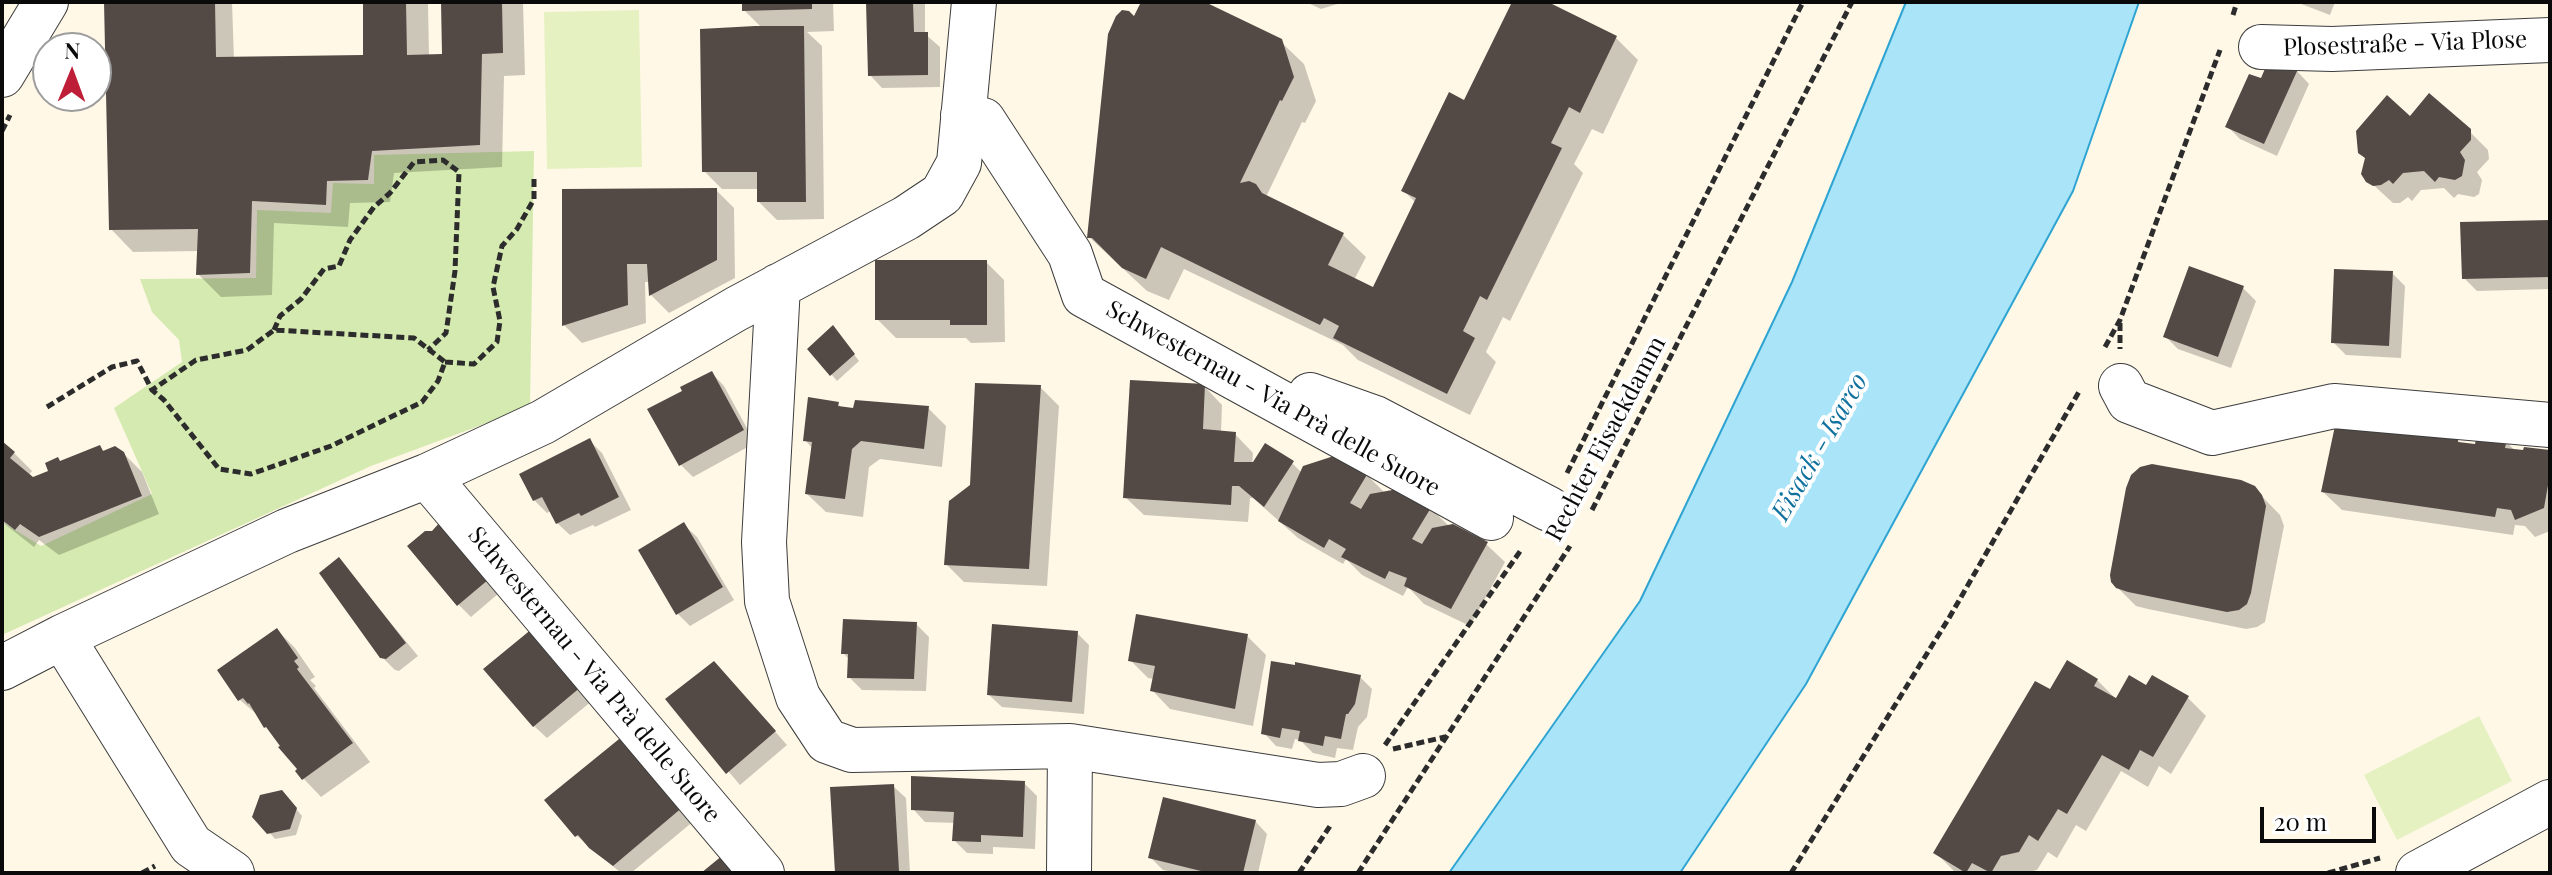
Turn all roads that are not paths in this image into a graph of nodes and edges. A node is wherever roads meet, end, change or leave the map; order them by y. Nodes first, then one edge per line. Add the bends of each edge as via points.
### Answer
1 (46, 2) edge
2 (974, 2) edge
3 (2238, 36) road end
4 (2550, 40) edge
5 (2, 75) edge
6 (963, 115) junction
7 (1070, 254) junction
8 (778, 286) junction
9 (2102, 373) road end
10 (2550, 425) edge
11 (427, 476) junction
12 (1491, 518) dead end
13 (1572, 520) road end
14 (62, 637) junction
15 (2, 668) edge
16 (1070, 746) junction
17 (1371, 764) road end
18 (2550, 802) edge
19 (2428, 871) edge
20 (232, 873) edge
21 (762, 873) edge
22 (1069, 873) edge

1 - 5 street
2 - 6 street
3 - 4 street, Plosestraße - Via Plose via 2332,49
6 - 7 street, Schwesternau - Via Prà delle Suore via 983,120
6 - 8 street via 959,163 942,194
7 - 12 street, Schwesternau - Via Prà delle Suore via 1084,295
7 - 13 street via 1118,295 1285,386 1375,418
8 - 11 street via 543,422
8 - 16 street via 764,542 767,601 798,697 827,741 852,750
9 - 10 street via 2129,401 2212,433 2334,406
11 - 14 street via 287,531
11 - 21 street, Schwesternau - Via Prà delle Suore
14 - 15 street
14 - 20 street via 191,845
16 - 17 street via 1318,785 1341,784
16 - 22 street
18 - 19 street

